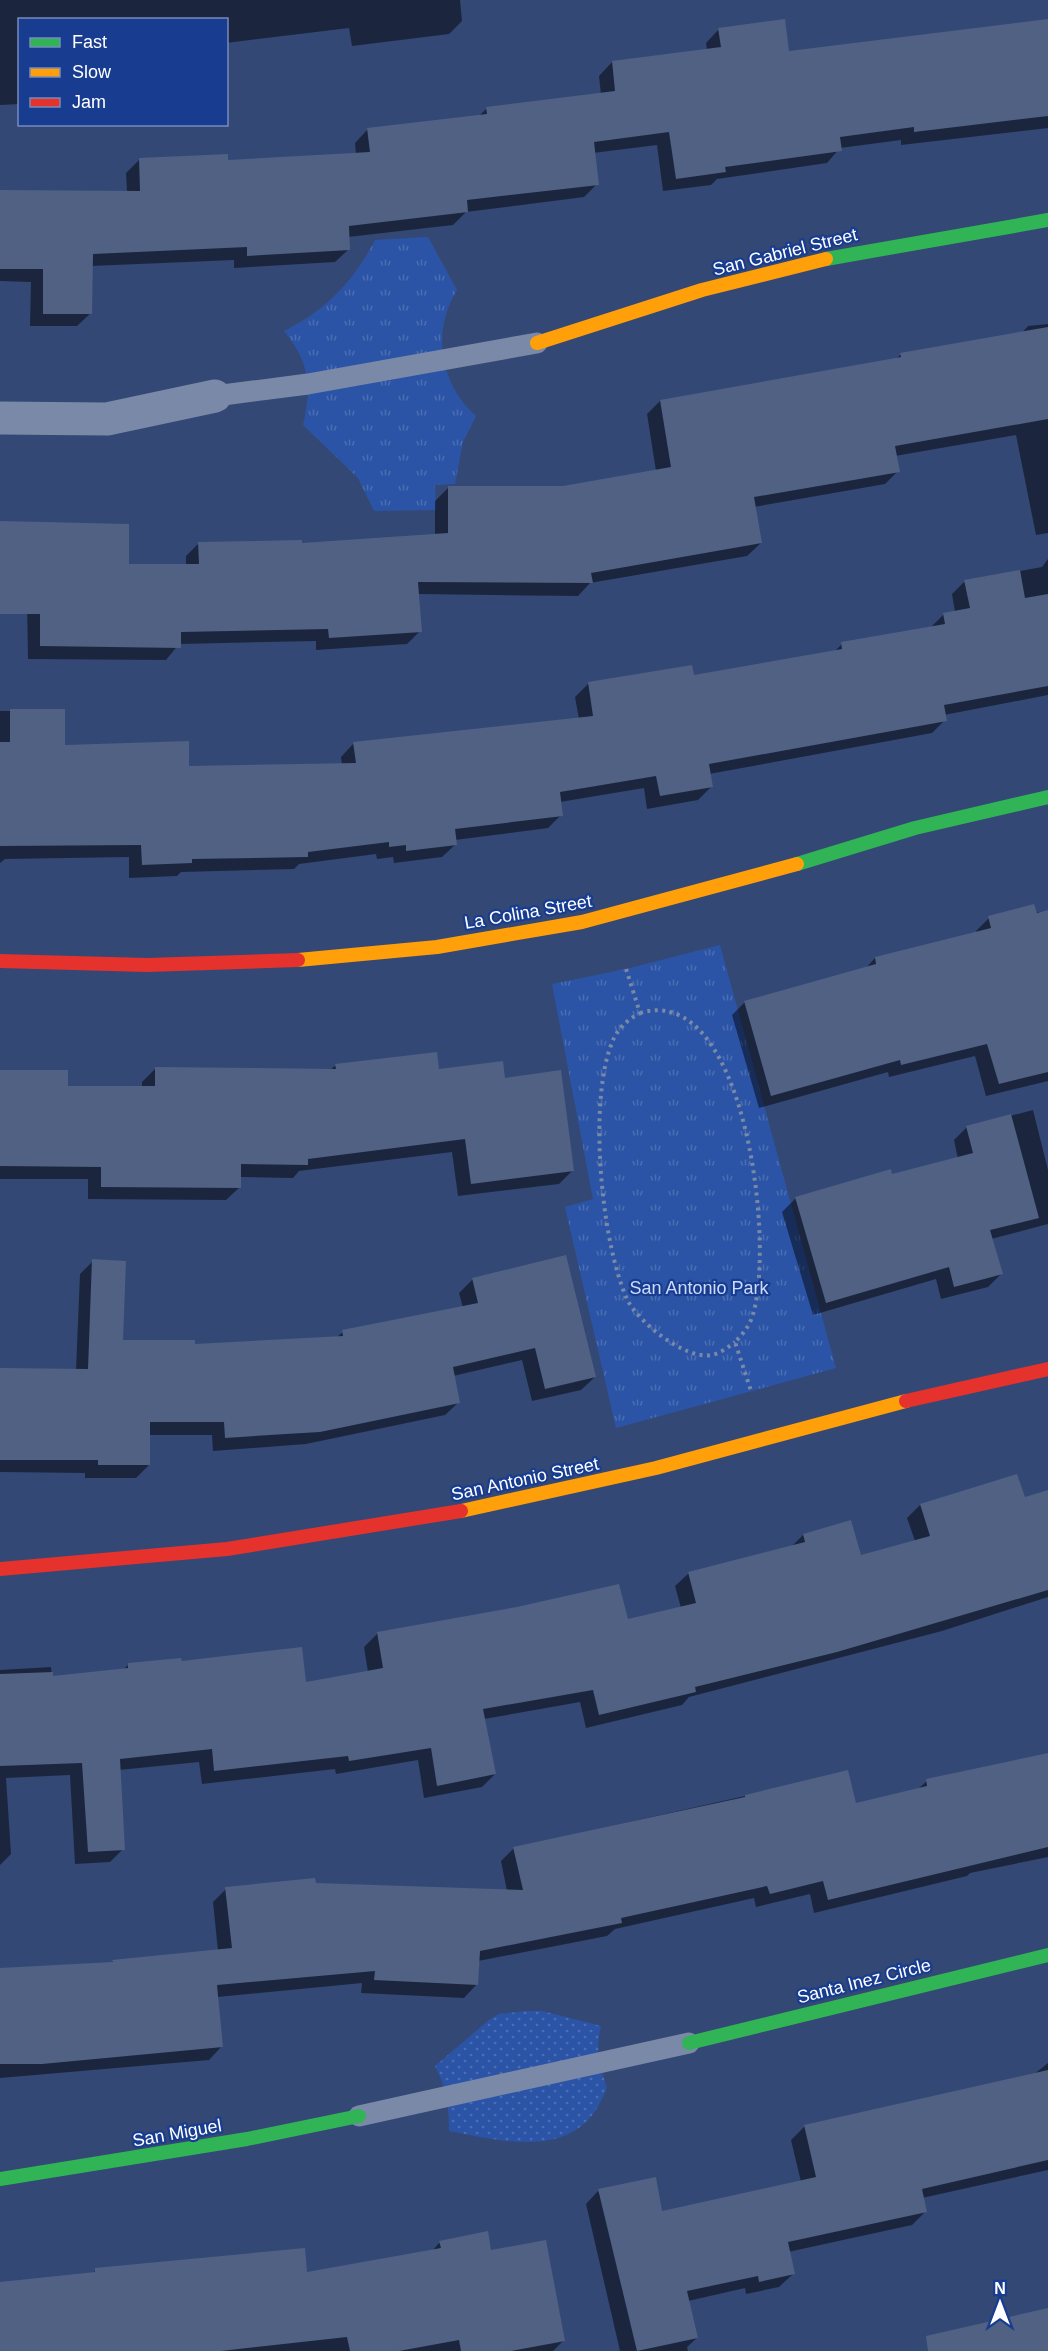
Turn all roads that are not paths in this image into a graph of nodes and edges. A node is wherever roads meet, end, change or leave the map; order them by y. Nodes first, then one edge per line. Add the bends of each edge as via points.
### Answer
1 (1048, 219) edge
2 (537, 343) joint
3 (215, 396) joint
4 (0, 418) edge
5 (1048, 797) edge
6 (0, 961) edge
7 (1048, 1369) edge
8 (0, 1569) edge
9 (1048, 1955) edge
10 (689, 2043) joint
11 (359, 2116) joint
12 (0, 2179) edge

1 - 2 street, San Gabriel Street via 867,250 758,275
2 - 3 lane via 308,384
3 - 4 street via 107,419
5 - 6 street, La Colina Street via 885,837 644,907 512,934 407,950 260,965 184,967
7 - 8 street, San Antonio Street via 931,1394 602,1482 406,1521 205,1551
9 - 10 street, Santa Inez Circle
10 - 11 lane
11 - 12 street, San Miguel via 247,2139

